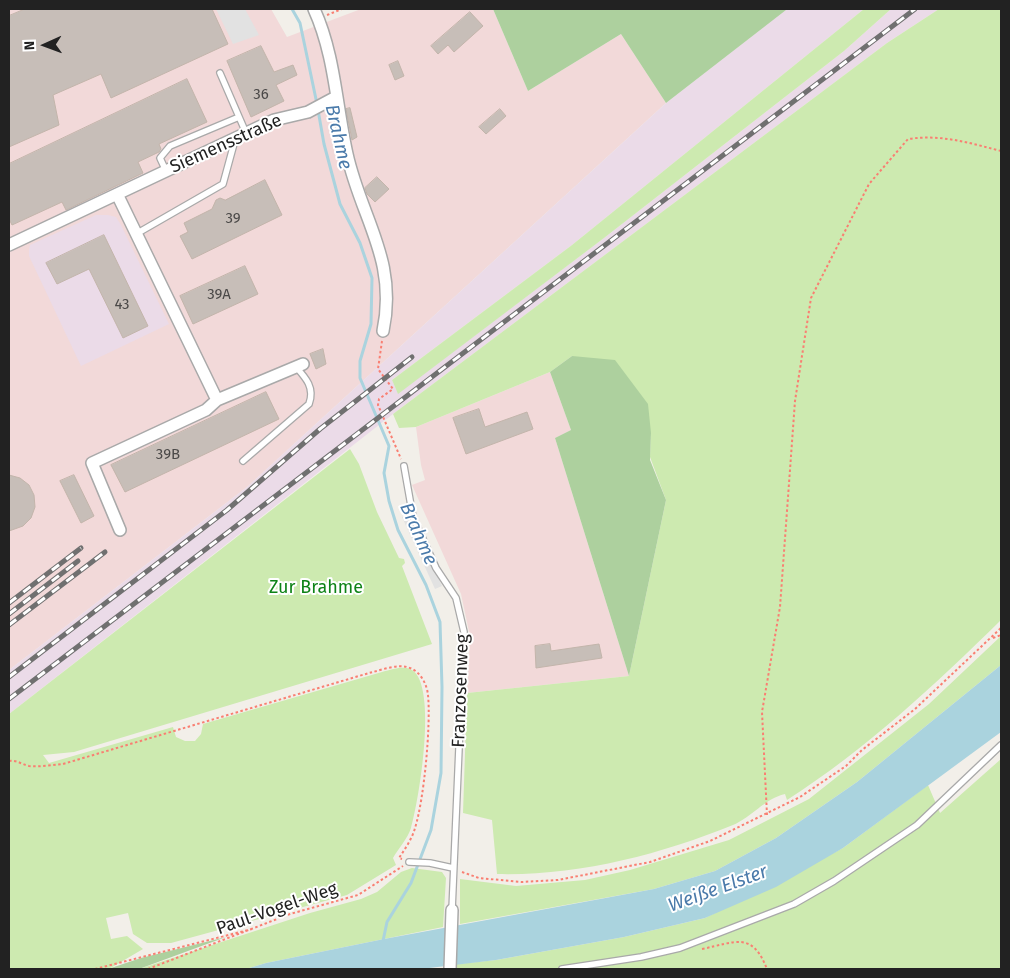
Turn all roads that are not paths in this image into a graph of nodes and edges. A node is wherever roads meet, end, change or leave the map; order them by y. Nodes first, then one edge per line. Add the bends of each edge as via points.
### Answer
1 (316, 14) edge
2 (220, 73) dead end
3 (333, 99) junction
4 (239, 117) junction
5 (241, 136) junction
6 (166, 171) junction
7 (117, 194) junction
8 (136, 234) junction
9 (9, 245) edge
10 (383, 331) road end
11 (300, 365) joint
12 (217, 400) junction
13 (243, 462) dead end
14 (404, 466) road end
15 (120, 530) dead end
16 (1001, 745) edge
17 (409, 862) road end
18 (453, 868) junction
19 (452, 910) joint
20 (450, 969) edge
21 (562, 969) edge

1 - 3 street via 332,60
2 - 4 lane
3 - 5 street, Siemensstraße via 308,112 274,120
3 - 10 street via 347,156 387,280 387,312
4 - 5 lane
4 - 6 lane via 170,146 160,158
5 - 6 street, Siemensstraße
5 - 8 lane via 223,184
6 - 7 street, Siemensstraße
7 - 8 street
7 - 9 street, Siemensstraße
8 - 12 street
11 - 12 street
11 - 13 lane via 309,383 312,396 309,404
12 - 15 street via 206,410 92,463
14 - 18 lane, Franzosenweg via 413,517 436,568 456,598 464,632
16 - 21 lane via 917,824 834,881 794,904 680,948
17 - 18 lane
18 - 19 lane, Franzosenweg
19 - 20 street

